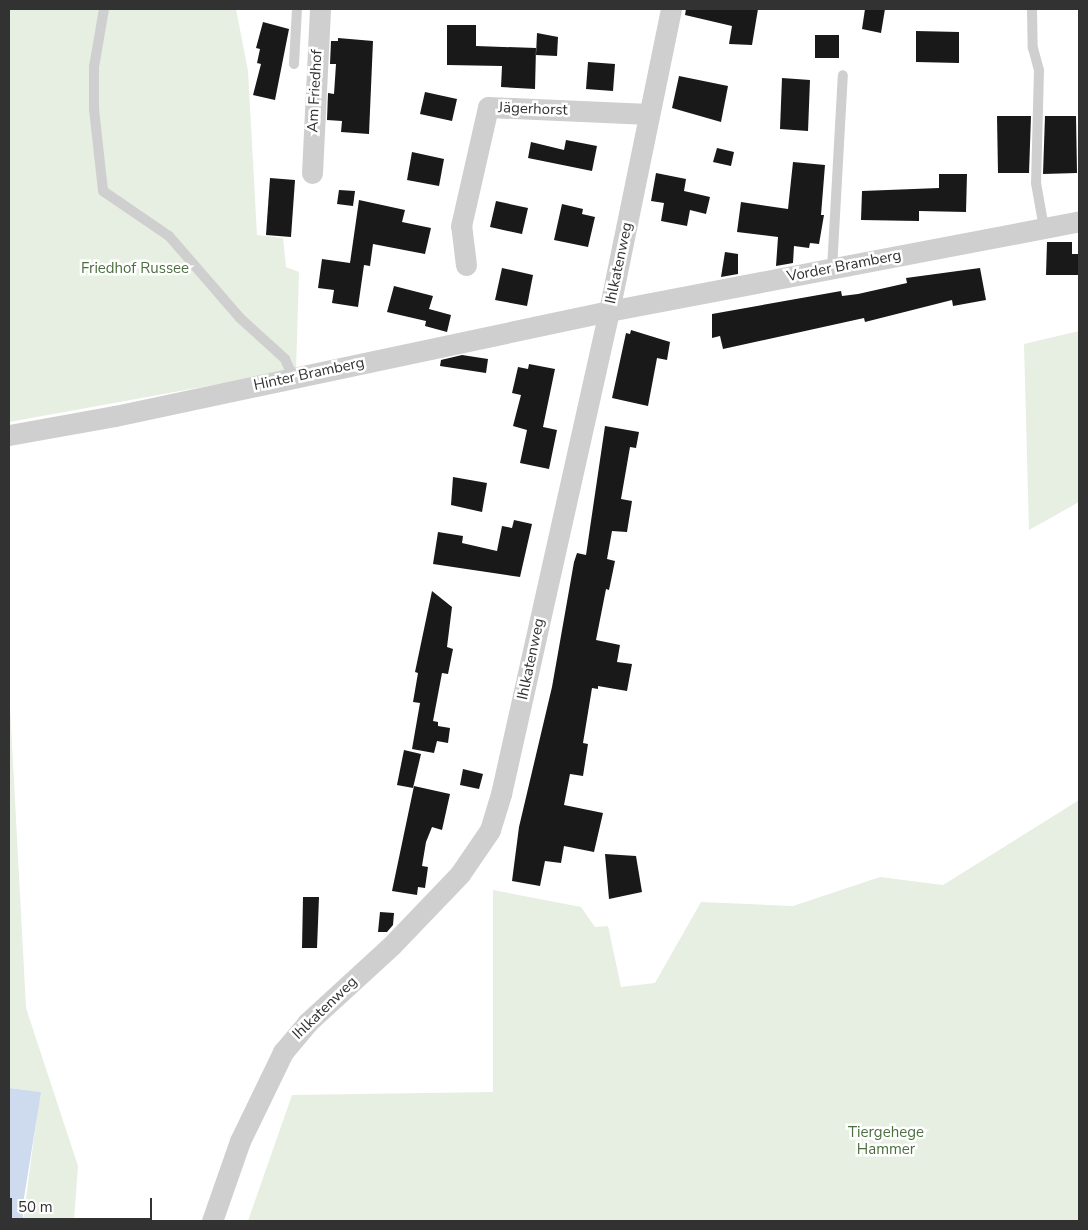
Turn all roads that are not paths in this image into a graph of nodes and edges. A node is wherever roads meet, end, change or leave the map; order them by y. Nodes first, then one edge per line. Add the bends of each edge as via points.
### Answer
1 (104, 9) edge
2 (297, 9) edge
3 (320, 9) edge
4 (671, 9) edge
5 (1032, 9) edge
6 (294, 64) dead end
7 (843, 75) dead end
8 (650, 114) junction
9 (312, 173) dead end
10 (1079, 222) edge
11 (1044, 228) junction
12 (466, 264) dead end
13 (832, 269) junction
14 (609, 311) junction
15 (293, 378) junction
16 (9, 436) edge
17 (212, 1221) edge

1 - 15 lane via 94,67 94,109 103,191 169,236 240,318 285,359
2 - 6 lane
3 - 9 street, Am Friedhof
4 - 8 street, Ihlkatenweg
5 - 11 lane via 1033,48 1039,70 1036,183
7 - 13 lane
8 - 12 street, Jägerhorst via 488,107 461,226
8 - 14 street, Ihlkatenweg
10 - 11 street, Vorder Bramberg
11 - 13 street, Vorder Bramberg
13 - 14 street, Vorder Bramberg
14 - 15 street, Hinter Bramberg
14 - 17 street, Ihlkatenweg via 501,794 490,830 460,874 282,1052 240,1140
15 - 16 street, Hinter Bramberg

